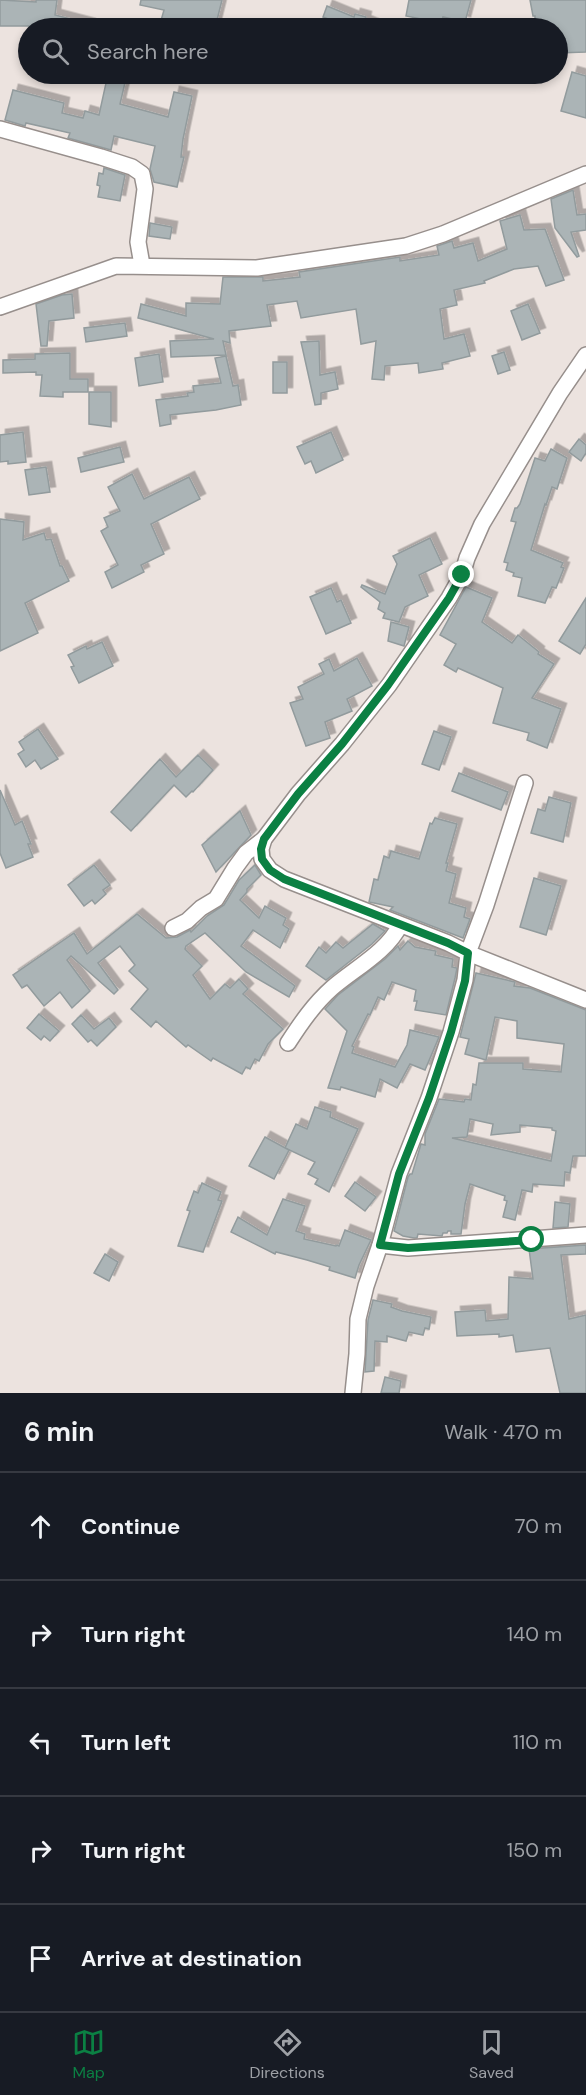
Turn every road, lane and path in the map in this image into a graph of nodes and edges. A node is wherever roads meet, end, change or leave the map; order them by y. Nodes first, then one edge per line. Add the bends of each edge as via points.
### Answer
1 (0, 129) edge
2 (586, 174) edge
3 (142, 265) junction
4 (0, 307) edge
5 (586, 356) edge
6 (525, 783) dead end
7 (264, 839) junction
8 (400, 925) junction
9 (173, 928) dead end
10 (468, 953) junction
11 (586, 1000) edge
12 (288, 1043) dead end
13 (586, 1235) edge
14 (380, 1245) junction
15 (353, 1393) edge

1 - 3 street via 101,157 142,174 145,189 138,242
2 - 3 street via 406,246 275,266
3 - 4 street via 116,266
5 - 7 street via 482,525 449,598 388,685
6 - 10 street
7 - 8 street via 262,859 284,879
7 - 9 street via 246,853 216,899
8 - 10 street
8 - 12 street via 383,948 306,1014
10 - 11 street
10 - 14 street via 451,1032 399,1174
13 - 14 street via 408,1248
14 - 15 street via 358,1319

